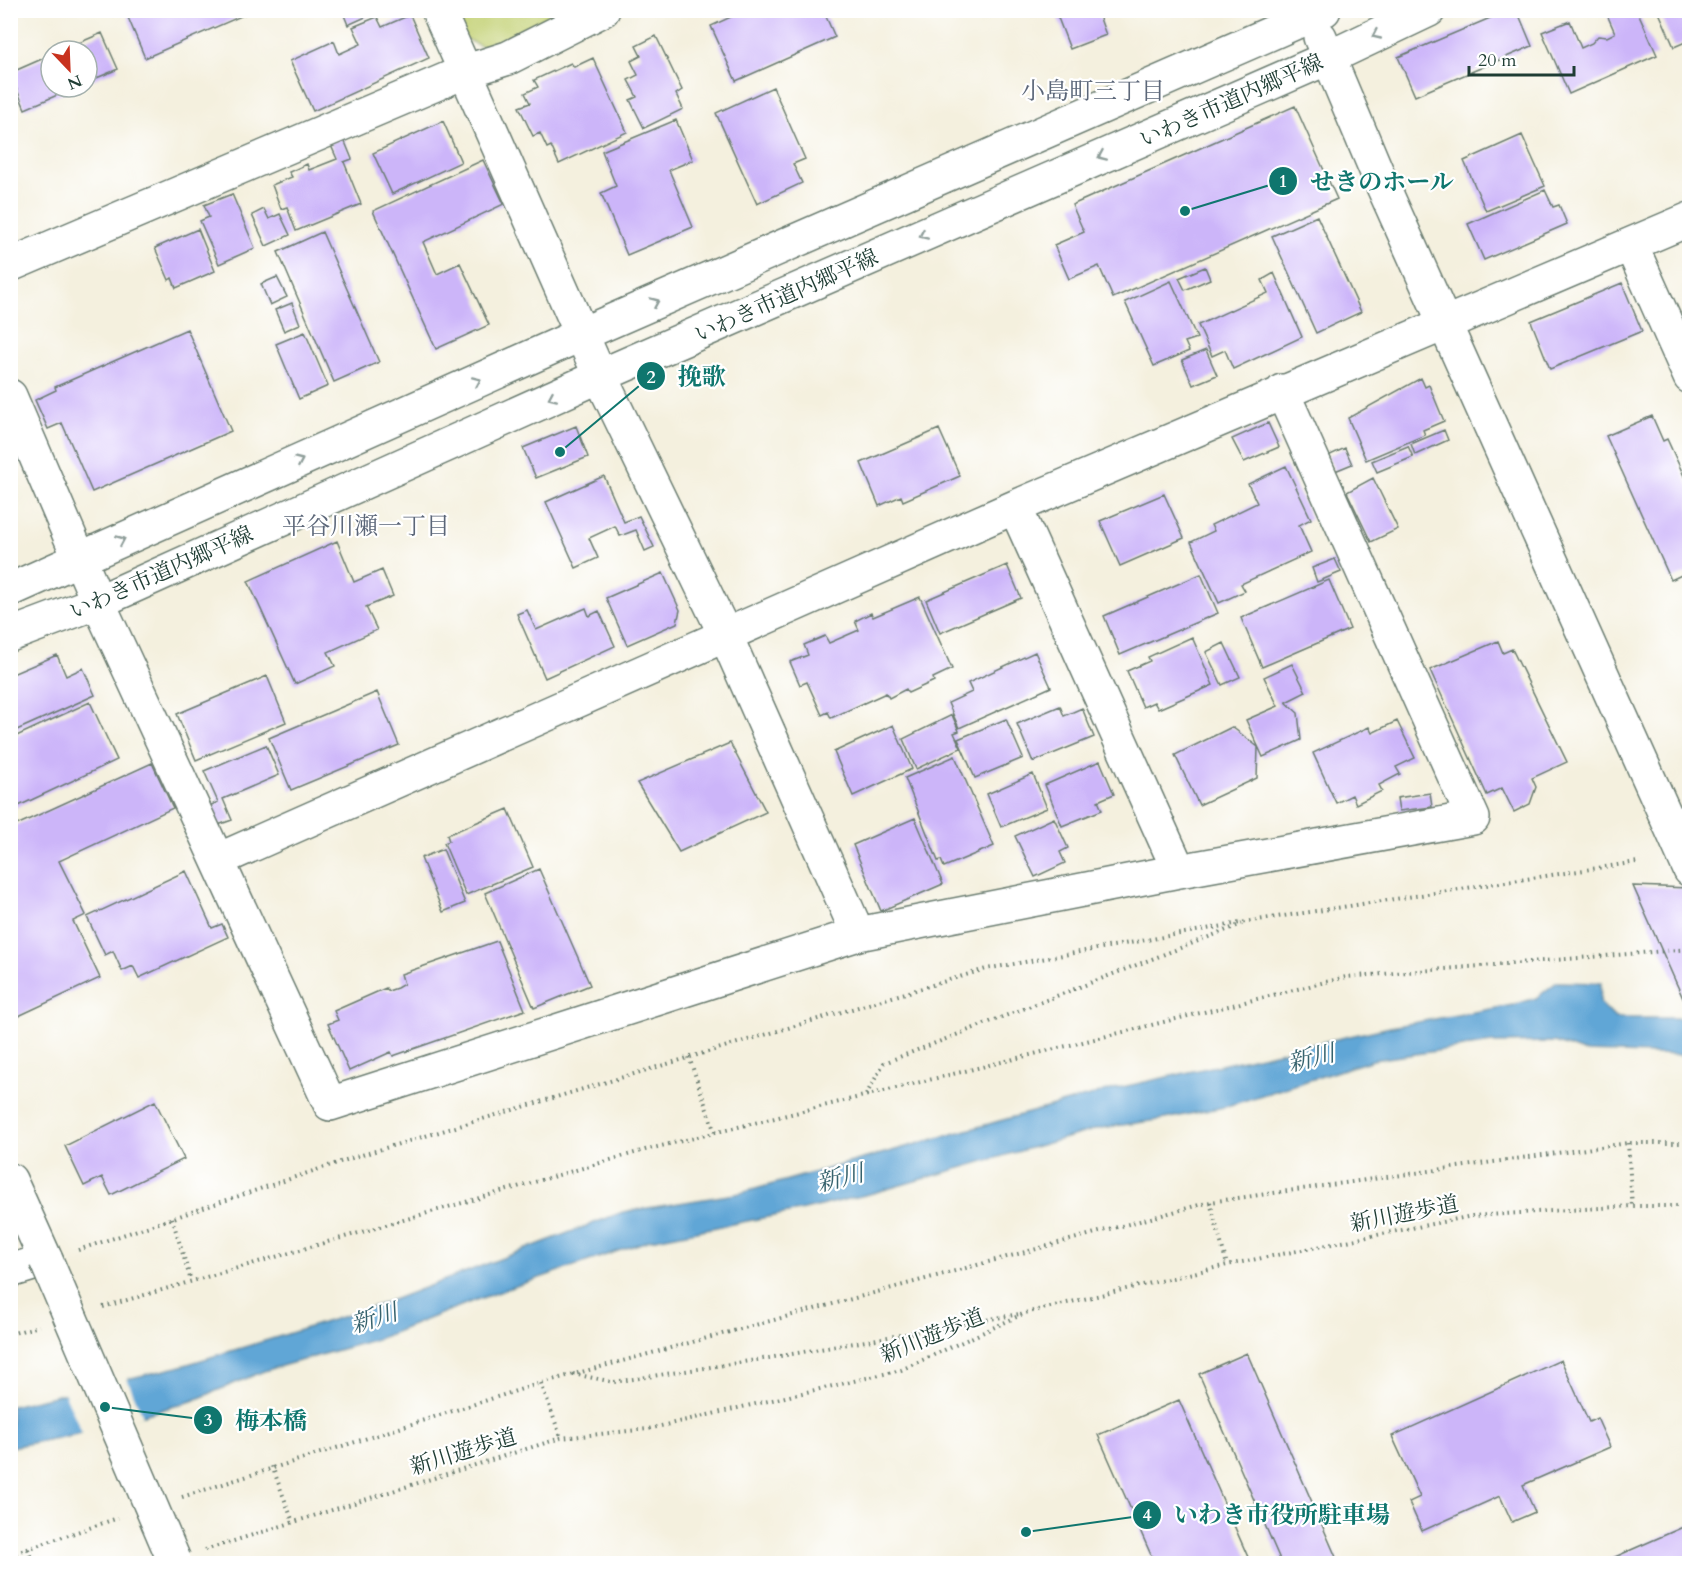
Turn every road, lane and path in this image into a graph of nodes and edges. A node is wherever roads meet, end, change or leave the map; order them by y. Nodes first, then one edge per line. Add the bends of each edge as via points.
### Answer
1 (438, 10) edge
2 (603, 10) edge
3 (1429, 10) edge
4 (1315, 12) edge
5 (1328, 58) junction
6 (464, 72) junction
7 (1689, 219) edge
8 (1630, 245) junction
9 (10, 265) edge
10 (1446, 323) junction
11 (582, 334) junction
12 (600, 376) junction
13 (1689, 377) edge
14 (1282, 391) junction
15 (10, 396) edge
16 (1015, 507) junction
17 (79, 559) junction
18 (10, 590) edge
19 (98, 602) junction
20 (725, 634) junction
21 (10, 635) edge
22 (1685, 860) edge
23 (218, 861) junction
24 (1637, 862) dead end
25 (1179, 871) junction
26 (1251, 921) junction
27 (858, 934) junction
28 (1689, 949) edge
29 (689, 1057) junction
30 (865, 1096) junction
31 (715, 1133) junction
32 (1629, 1143) junction
33 (1689, 1143) edge
34 (10, 1180) edge
35 (1210, 1202) junction
36 (1632, 1206) junction
37 (1689, 1206) edge
38 (172, 1218) junction
39 (46, 1260) junction
40 (1227, 1265) junction
41 (10, 1271) edge
42 (192, 1281) junction
43 (101, 1308) dead end
44 (1025, 1313) junction
45 (44, 1324) dead end
46 (10, 1334) edge
47 (572, 1374) junction
48 (541, 1383) junction
49 (561, 1438) junction
50 (272, 1466) junction
51 (172, 1500) dead end
52 (128, 1515) dead end
53 (293, 1522) junction
54 (28, 1549) junction
55 (10, 1555) edge
56 (175, 1562) edge
57 (33, 1563) edge

1 - 6 street
2 - 6 street via 508,57
3 -> 5 street, いわき市道内郷平線
4 - 5 street
11 -> 4 street, いわき市道内郷平線
5 - 10 street
5 -> 12 street, いわき市道内郷平線
6 - 9 street
6 - 11 street
7 - 8 street
8 - 10 street
8 - 13 street
10 - 14 street
10 - 22 street
11 - 12 street
17 -> 11 street, いわき市道内郷平線
12 -> 19 street, いわき市道内郷平線
12 - 20 street
14 - 16 street
14 - 25 street via 1473,818
15 - 17 street
16 - 20 street
16 - 25 street
17 - 18 street, いわき市道内郷平線
17 - 19 street
19 - 21 street, いわき市道内郷平線
19 - 23 street
20 - 23 street
20 - 27 street
23 - 27 street via 330,1104
24 - 26 path
25 - 27 street
26 - 29 path via 986,969
26 - 30 path via 884,1063
28 - 30 path via 1346,977
29 - 31 path
29 - 38 path via 355,1157
30 - 31 path
31 - 42 path
32 - 33 path
32 - 35 path
32 - 36 path
34 - 39 street
35 - 40 path
35 - 47 path
36 - 37 path, 新川遊歩道
36 - 40 path, 新川遊歩道 via 1472,1216
38 - 39 path
38 - 42 path
39 - 41 street
39 - 56 street, bridge
40 - 44 path, 新川遊歩道
42 - 43 path
44 - 47 path via 614,1382
44 - 49 path, 新川遊歩道 via 901,1370 648,1429
45 - 46 path
47 - 48 path
48 - 49 path
48 - 50 path
49 - 53 path, 新川遊歩道
50 - 51 path
50 - 53 path
52 - 54 path
53 - 56 path, 新川遊歩道
54 - 55 path
54 - 57 path

